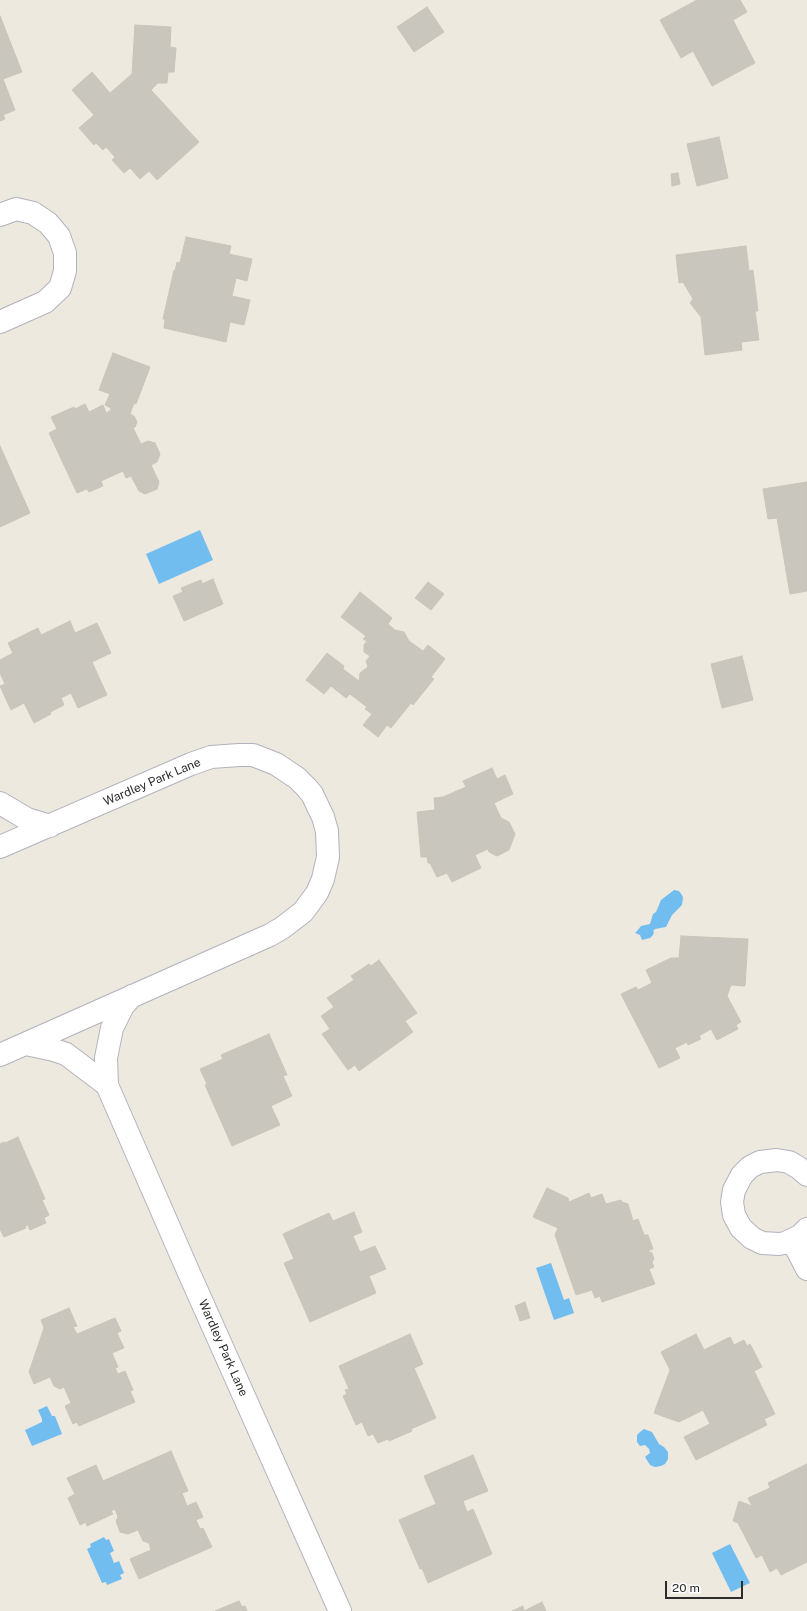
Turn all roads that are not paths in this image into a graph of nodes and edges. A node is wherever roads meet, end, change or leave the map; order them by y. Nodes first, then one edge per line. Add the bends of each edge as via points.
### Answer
1 (0, 215) edge
2 (0, 322) edge
3 (0, 803) edge
4 (50, 826) junction
5 (0, 847) edge
6 (133, 996) junction
7 (26, 1044) junction
8 (0, 1055) edge
9 (107, 1085) junction
10 (807, 1175) edge
11 (800, 1234) edge
12 (807, 1269) edge
13 (340, 1611) edge

1 - 2 street via 16,209 33,213 48,223 59,236 65,254 66,271 60,288 45,302
3 - 4 street via 27,818
4 - 5 street, Wardley Park Lane
4 - 6 street, Wardley Park Lane via 191,764 226,755 253,755 276,764 297,778 312,794 319,807 327,831 328,857 323,880 303,912 270,935
6 - 7 street, Wardley Park Lane
6 - 9 street, Wardley Park Lane via 123,1006 112,1028 106,1058
7 - 8 street, Wardley Park Lane
7 - 9 street, Wardley Park Lane via 66,1054
9 - 13 street, Wardley Park Lane
10 - 11 street via 789,1162 760,1162 744,1173 734,1190 732,1202 734,1215 741,1228 762,1243 779,1244
11 - 12 street

